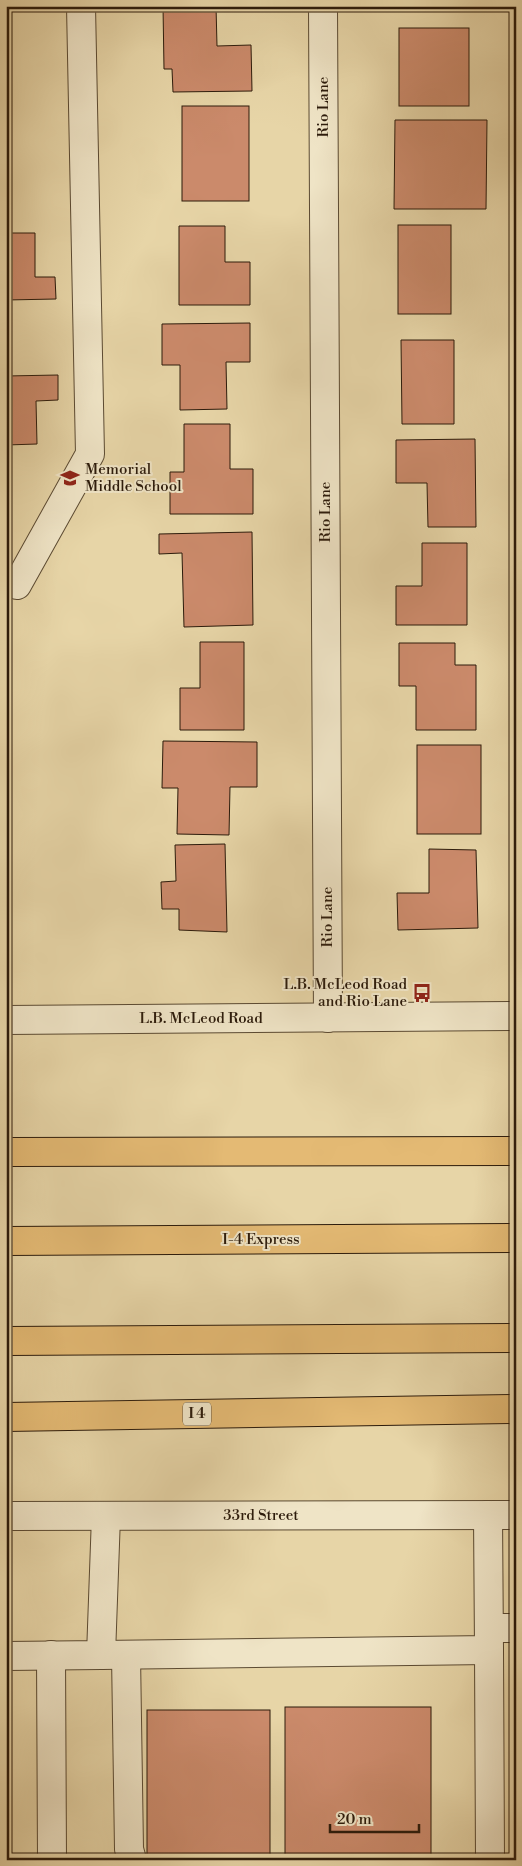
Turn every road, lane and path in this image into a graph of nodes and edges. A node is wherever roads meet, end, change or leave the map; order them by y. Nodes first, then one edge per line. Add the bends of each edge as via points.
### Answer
1 (81, 6) edge
2 (323, 6) edge
3 (17, 585) dead end
4 (516, 1016) edge
5 (328, 1018) junction
6 (6, 1020) edge
7 (516, 1142) edge
8 (355, 1151) junction
9 (516, 1151) edge
10 (6, 1152) edge
11 (516, 1238) edge
12 (6, 1241) edge
13 (516, 1338) edge
14 (6, 1341) edge
15 (516, 1409) edge
16 (6, 1417) edge
17 (488, 1515) junction
18 (516, 1515) edge
19 (6, 1516) edge
20 (106, 1516) junction
21 (498, 1636) edge
22 (50, 1655) junction
23 (113, 1655) junction
24 (6, 1656) edge
25 (52, 1860) edge
26 (132, 1860) edge
27 (490, 1860) edge

1 - 3 street via 90,454
2 - 5 street, Rio Lane
4 - 5 street, L.B. McLeod Road
5 - 6 street, L.B. McLeod Road
7 - 8 highway
8 - 9 highway
8 - 10 highway
11 - 12 highway, I-4 Express
13 - 14 highway
15 - 16 highway, I 4
17 - 18 street, 33rd Street
17 - 20 street, 33rd Street
17 - 21 street
19 - 20 street, 33rd Street
20 - 23 street
21 - 23 street
21 - 27 street
22 - 23 street
22 - 24 street
22 - 25 street
23 - 26 street

